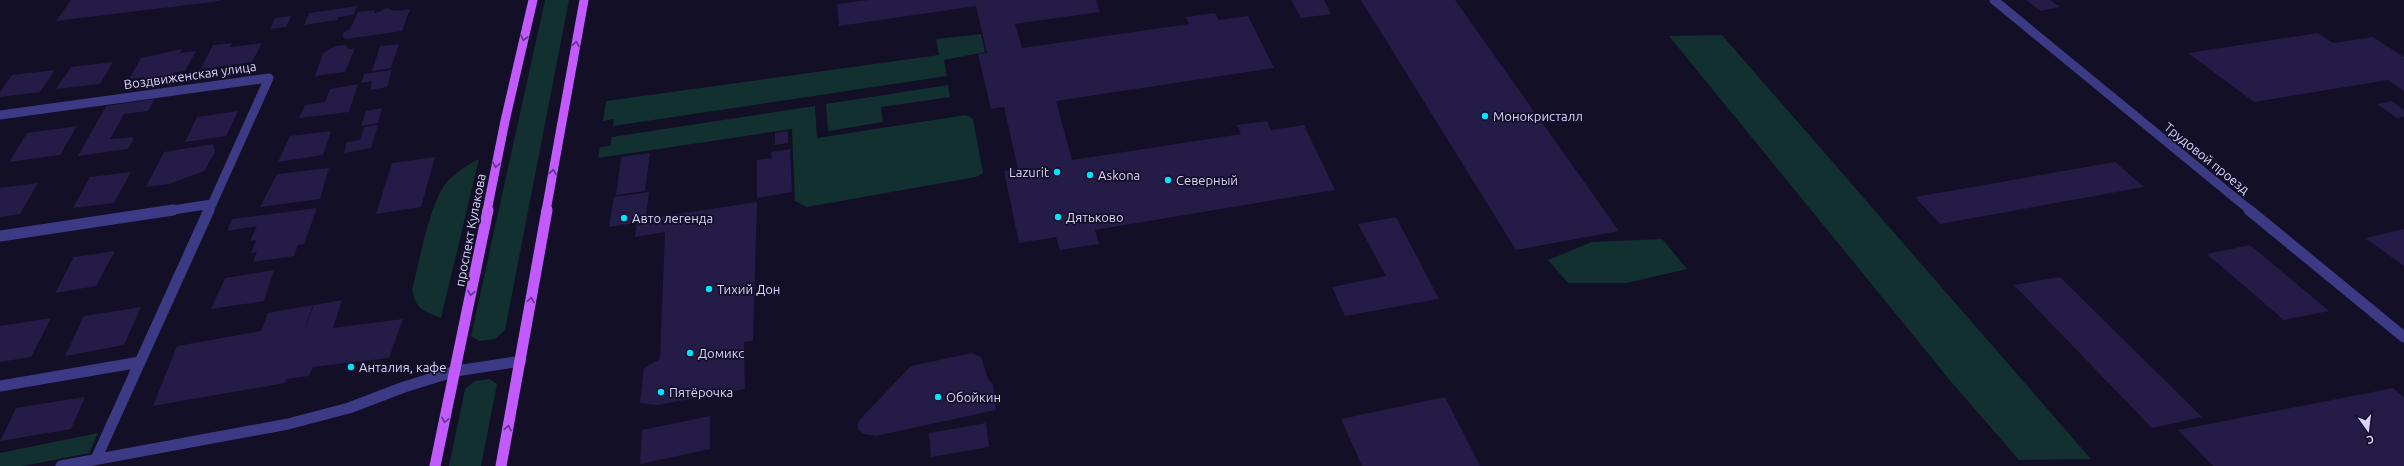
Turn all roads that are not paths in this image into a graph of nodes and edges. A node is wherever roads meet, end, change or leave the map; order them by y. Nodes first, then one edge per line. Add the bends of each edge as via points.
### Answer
1 (532, 0) edge
2 (584, 0) edge
3 (1994, 0) edge
4 (0, 115) edge
5 (212, 204) junction
6 (0, 236) edge
7 (2404, 337) edge
8 (521, 361) junction
9 (140, 362) junction
10 (456, 372) junction
11 (0, 386) edge
12 (96, 459) junction
13 (61, 466) edge
14 (435, 466) edge
15 (501, 466) edge

1 -> 10 main road, проспект Кулакова via 505,121
8 -> 2 main road
3 - 7 street, Трудовой проезд
4 - 5 street, Воздвиженская улица via 270,78
5 - 6 street
5 - 9 street, Воздвиженская улица
8 - 10 street
15 -> 8 main road
9 - 11 street
9 - 12 street, Воздвиженская улица
10 - 12 street via 404,387 348,408 288,424
10 -> 14 main road, проспект Кулакова
12 - 13 street

